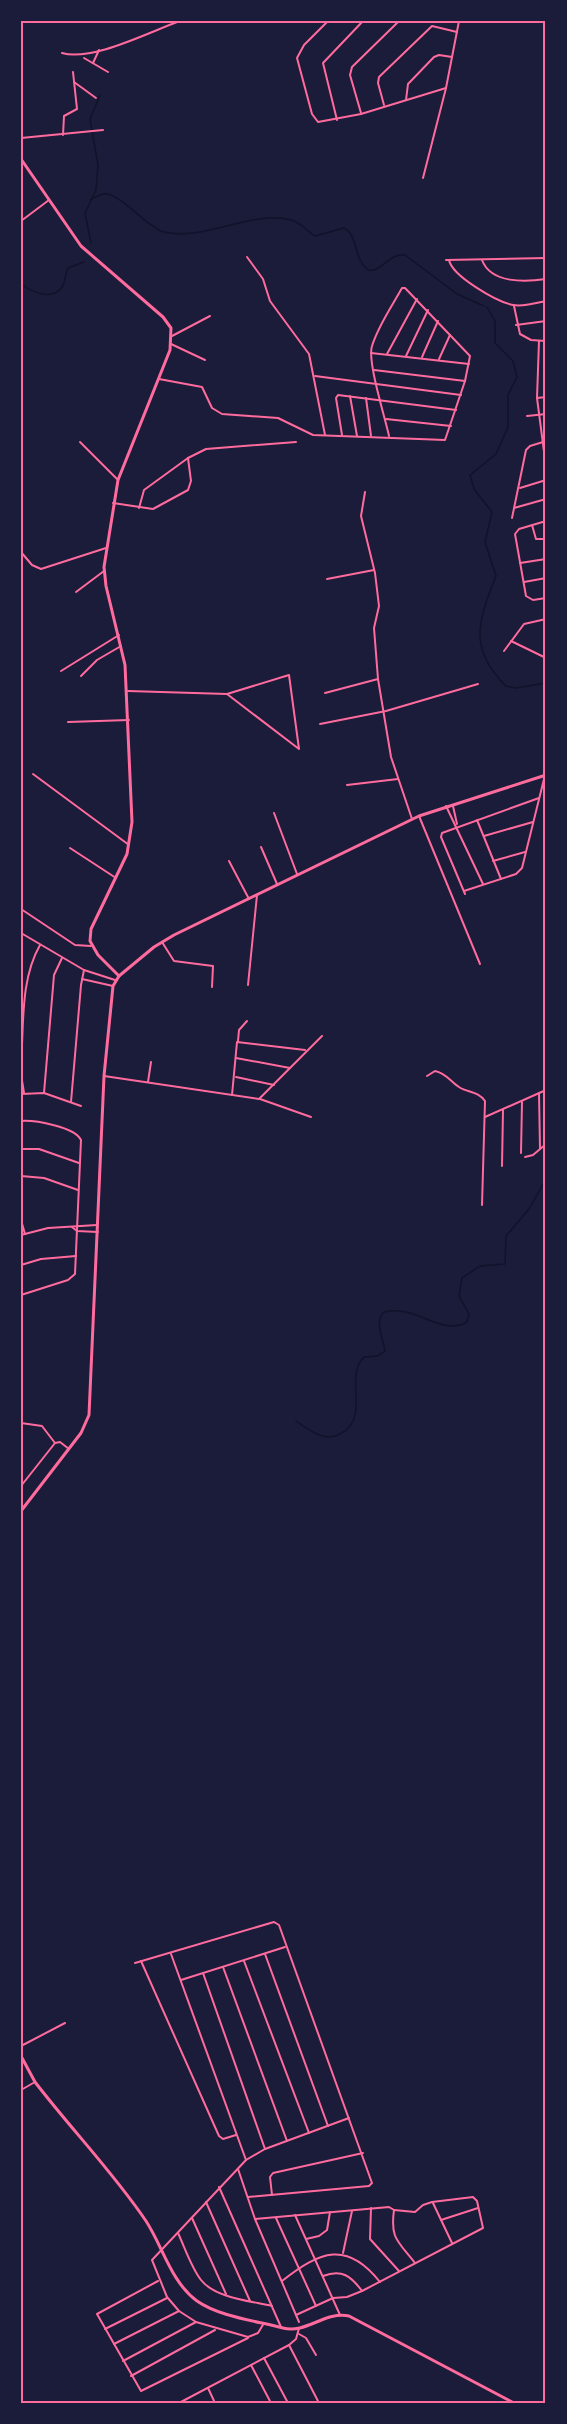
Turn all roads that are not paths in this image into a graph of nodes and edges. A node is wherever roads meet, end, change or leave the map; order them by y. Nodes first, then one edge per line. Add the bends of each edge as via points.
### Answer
1 (180, 21) edge
2 (328, 21) edge
3 (363, 21) edge
4 (399, 21) edge
5 (459, 21) edge
6 (457, 32) junction
7 (99, 50) junction
8 (62, 53) dead end
9 (452, 57) junction
10 (84, 58) dead end
11 (93, 63) junction
12 (73, 72) dead end
13 (108, 72) dead end
14 (74, 82) junction
15 (446, 88) junction
16 (96, 98) dead end
17 (406, 100) junction
18 (384, 106) junction
19 (361, 114) junction
20 (337, 120) junction
21 (103, 130) dead end
22 (63, 135) junction
23 (21, 138) edge
24 (21, 159) edge
25 (423, 177) dead end
26 (49, 200) junction
27 (21, 220) edge
28 (247, 257) dead end
29 (546, 258) edge
30 (482, 260) junction
31 (546, 279) edge
32 (417, 298) junction
33 (546, 301) edge
34 (514, 306) junction
35 (428, 310) junction
36 (210, 316) dead end
37 (438, 321) junction
38 (546, 321) edge
39 (516, 325) junction
40 (450, 334) junction
41 (172, 336) junction
42 (546, 340) edge
43 (539, 341) junction
44 (171, 344) junction
45 (371, 353) junction
46 (387, 354) junction
47 (406, 356) junction
48 (422, 358) junction
49 (439, 359) junction
50 (205, 360) dead end
51 (469, 364) junction
52 (374, 370) junction
53 (315, 376) junction
54 (159, 379) junction
55 (465, 381) junction
56 (378, 385) junction
57 (350, 396) junction
58 (461, 396) junction
59 (546, 397) edge
60 (366, 398) junction
61 (537, 398) junction
62 (382, 401) junction
63 (456, 410) junction
64 (540, 414) junction
65 (546, 414) edge
66 (527, 416) dead end
67 (386, 419) junction
68 (451, 426) junction
69 (325, 435) junction
70 (342, 435) junction
71 (357, 436) junction
72 (371, 436) junction
73 (389, 436) junction
74 (80, 442) dead end
75 (296, 442) dead end
76 (543, 442) junction
77 (188, 458) junction
78 (546, 467) edge
79 (118, 480) junction
80 (546, 480) edge
81 (519, 488) junction
82 (364, 492) dead end
83 (546, 499) edge
84 (113, 503) junction
85 (139, 508) junction
86 (514, 508) junction
87 (512, 518) dead end
88 (546, 520) edge
89 (532, 525) junction
90 (546, 539) edge
91 (106, 548) junction
92 (21, 552) edge
93 (546, 559) edge
94 (520, 563) junction
95 (374, 570) junction
96 (105, 571) junction
97 (546, 578) edge
98 (327, 579) dead end
99 (524, 582) junction
100 (76, 592) dead end
101 (546, 598) edge
102 (546, 619) edge
103 (119, 635) junction
104 (511, 641) junction
105 (121, 646) junction
106 (504, 651) dead end
107 (546, 658) edge
108 (60, 671) dead end
109 (81, 676) dead end
110 (378, 679) junction
111 (478, 684) dead end
112 (128, 691) junction
113 (325, 693) dead end
114 (227, 694) junction
115 (386, 711) junction
116 (129, 720) junction
117 (68, 722) dead end
118 (320, 724) dead end
119 (33, 774) dead end
120 (545, 775) edge
121 (398, 779) junction
122 (347, 785) dead end
123 (539, 798) junction
124 (452, 804) junction
125 (446, 806) junction
126 (274, 813) dead end
127 (419, 816) junction
128 (412, 819) junction
129 (476, 819) junction
130 (533, 822) junction
131 (457, 825) junction
132 (483, 837) junction
133 (129, 845) junction
134 (261, 847) dead end
135 (70, 848) dead end
136 (527, 852) junction
137 (229, 861) dead end
138 (493, 861) junction
139 (297, 874) junction
140 (116, 878) junction
141 (501, 879) junction
142 (277, 884) junction
143 (483, 884) junction
144 (257, 895) junction
145 (249, 899) junction
146 (21, 909) edge
147 (22, 934) edge
148 (162, 941) junction
149 (40, 945) junction
150 (91, 946) junction
151 (62, 958) junction
152 (480, 964) dead end
153 (84, 970) junction
154 (119, 976) junction
155 (82, 979) junction
156 (115, 980) junction
157 (248, 985) dead end
158 (113, 986) junction
159 (212, 987) dead end
160 (247, 1021) dead end
161 (322, 1036) dead end
162 (237, 1042) junction
163 (305, 1050) junction
164 (236, 1058) junction
165 (151, 1062) dead end
166 (21, 1064) edge
167 (290, 1068) junction
168 (21, 1074) edge
169 (105, 1076) junction
170 (427, 1076) dead end
171 (235, 1077) junction
172 (148, 1082) junction
173 (274, 1085) junction
174 (546, 1090) edge
175 (22, 1093) edge
176 (44, 1093) junction
177 (539, 1093) junction
178 (232, 1095) junction
179 (259, 1099) junction
180 (71, 1102) junction
181 (522, 1102) junction
182 (81, 1106) dead end
183 (503, 1110) junction
184 (311, 1117) dead end
185 (485, 1117) junction
186 (21, 1122) edge
187 (546, 1144) edge
188 (21, 1149) edge
189 (540, 1149) junction
190 (521, 1153) dead end
191 (525, 1157) dead end
192 (80, 1163) junction
193 (502, 1166) dead end
194 (21, 1176) edge
195 (78, 1190) junction
196 (482, 1205) dead end
197 (21, 1220) edge
198 (78, 1224) junction
199 (98, 1225) junction
200 (72, 1227) junction
201 (77, 1231) junction
202 (98, 1232) junction
203 (25, 1234) junction
204 (21, 1235) edge
205 (76, 1256) junction
206 (21, 1265) edge
207 (21, 1295) edge
208 (21, 1423) edge
209 (55, 1443) junction
210 (69, 1449) junction
211 (21, 1486) edge
212 (21, 1511) edge
213 (285, 1947) junction
214 (171, 1954) junction
215 (265, 1954) junction
216 (141, 1961) junction
217 (244, 1961) junction
218 (135, 1963) dead end
219 (223, 1967) junction
220 (203, 1973) junction
221 (181, 1980) junction
222 (65, 2023) dead end
223 (21, 2046) edge
224 (21, 2056) edge
225 (35, 2082) junction
226 (21, 2090) edge
227 (350, 2117) junction
228 (328, 2126) junction
229 (309, 2133) junction
230 (237, 2134) junction
231 (287, 2141) junction
232 (265, 2149) junction
233 (363, 2153) junction
234 (246, 2160) junction
235 (238, 2168) junction
236 (219, 2187) junction
237 (272, 2195) junction
238 (248, 2197) junction
239 (206, 2202) junction
240 (432, 2202) junction
241 (371, 2208) junction
242 (478, 2208) junction
243 (394, 2210) junction
244 (352, 2211) junction
245 (330, 2212) junction
246 (295, 2215) junction
247 (192, 2217) junction
248 (275, 2217) junction
249 (255, 2218) junction
250 (441, 2220) junction
251 (178, 2232) junction
252 (306, 2239) junction
253 (453, 2243) junction
254 (162, 2249) junction
255 (343, 2253) junction
256 (315, 2259) junction
257 (415, 2263) junction
258 (299, 2268) junction
259 (399, 2271) junction
260 (323, 2276) junction
261 (158, 2281) junction
262 (282, 2281) junction
263 (380, 2282) junction
264 (362, 2291) junction
265 (226, 2295) junction
266 (167, 2298) junction
267 (333, 2298) junction
268 (250, 2301) junction
269 (272, 2306) junction
270 (316, 2306) junction
271 (180, 2311) junction
272 (296, 2314) junction
273 (340, 2314) junction
274 (196, 2322) junction
275 (300, 2322) dead end
276 (264, 2323) junction
277 (281, 2327) junction
278 (299, 2328) junction
279 (105, 2329) junction
280 (216, 2329) junction
281 (299, 2334) junction
282 (248, 2337) junction
283 (114, 2344) junction
284 (289, 2344) junction
285 (316, 2355) dead end
286 (264, 2358) junction
287 (123, 2361) junction
288 (251, 2365) junction
289 (131, 2376) junction
290 (208, 2388) junction
291 (179, 2403) edge
292 (215, 2403) edge
293 (271, 2403) edge
294 (288, 2403) edge
295 (319, 2403) edge
296 (514, 2403) edge

1 - 7 street
2 - 20 street via 297,58 312,114 321,123
3 - 20 street via 323,63
4 - 19 street via 352,67 350,75
5 - 6 street
6 - 9 street
6 - 18 street via 432,26 383,71 378,83
7 - 8 street
7 - 11 street
9 - 15 street
9 - 17 street via 434,57 408,84
10 - 11 street
11 - 13 street
12 - 14 street
14 - 16 street
14 - 22 street via 77,109 64,116
15 - 17 street
15 - 25 street
17 - 18 street
18 - 19 street
19 - 20 street
21 - 22 street
22 - 23 street
24 - 26 main road
26 - 27 street
26 - 41 main road via 81,246 163,316
28 - 53 street via 263,279 270,301 307,349
29 - 30 street
30 - 31 street via 487,268 514,282
30 - 34 street via 448,260 467,282
32 - 35 street
32 - 45 street via 402,288
32 - 46 street
33 - 34 street
34 - 39 street
35 - 37 street
35 - 47 street
36 - 41 street
37 - 40 street
37 - 48 street
38 - 39 street
39 - 43 street via 522,336
40 - 49 street
40 - 51 street via 470,356
41 - 44 main road
42 - 43 street
43 - 61 street
44 - 50 street
44 - 54 main road
45 - 46 street
45 - 52 street
46 - 47 street
47 - 48 street
48 - 49 street
49 - 51 street
51 - 55 street
52 - 55 street
52 - 56 street
53 - 56 street
53 - 69 street
54 - 69 street via 202,387 212,408 222,414 278,418 313,435
54 - 79 main road
55 - 58 street
56 - 58 street
56 - 62 street
57 - 60 street
57 - 70 street via 336,396
57 - 71 street
58 - 63 street
59 - 61 street
60 - 62 street
60 - 72 street
61 - 64 street
62 - 63 street
62 - 67 street
63 - 68 street
64 - 65 street
64 - 66 street
64 - 76 street
67 - 68 street
67 - 73 street
68 - 73 street via 442,441
69 - 70 street
70 - 71 street
71 - 72 street
72 - 73 street
74 - 79 street
75 - 77 street via 206,448
76 - 78 street
76 - 81 street via 526,450
77 - 85 street via 144,490
77 - 85 street via 188,490 153,509
79 - 84 main road
80 - 81 street
81 - 86 street
82 - 95 street via 361,516
83 - 86 street
84 - 85 street
84 - 91 main road
86 - 87 street
88 - 89 street
89 - 90 street via 536,539
89 - 94 street via 515,532
91 - 92 street via 41,569
91 - 96 main road
93 - 94 street
94 - 99 street
95 - 98 street
95 - 110 street via 379,606 374,628
96 - 100 street
96 - 103 main road
97 - 99 street
99 - 101 street via 527,598
102 - 104 street via 524,624
103 - 105 main road
103 - 108 street
104 - 106 street
104 - 107 street
105 - 109 street via 97,660
105 - 112 main road
110 - 113 street
110 - 115 street
111 - 115 street
112 - 114 street
112 - 116 main road
114 - 114 street via 289,675 299,749 294,746
115 - 118 street
115 - 121 street via 391,757
116 - 117 street
116 - 133 main road
119 - 133 street
120 - 123 street
120 - 124 main road
121 - 122 street
121 - 128 street
123 - 129 street
123 - 130 street
124 - 125 main road
124 - 131 street
125 - 127 main road
125 - 131 street
126 - 139 street
127 - 128 main road
127 - 152 street
128 - 139 main road
129 - 131 street
129 - 132 street
130 - 132 street
130 - 136 street
131 - 143 street
131 - 143 street via 442,832 441,837 465,892
132 - 138 street
133 - 140 main road
134 - 142 street
135 - 140 street
136 - 138 street
136 - 141 street via 520,871
137 - 145 street
138 - 141 street
139 - 142 main road
140 - 150 main road via 92,929
141 - 143 street
142 - 144 main road
144 - 145 main road
144 - 157 street
145 - 148 main road
146 - 150 street via 75,945
147 - 149 street
148 - 154 main road
148 - 159 street via 174,961 213,966
149 - 151 street
149 - 166 street via 27,979
150 - 154 main road
151 - 153 street
151 - 176 street via 54,975
153 - 155 street
153 - 156 street
154 - 156 main road
155 - 158 street
155 - 180 street
156 - 158 main road
158 - 169 main road
160 - 162 street via 238,1030
161 - 163 street
162 - 163 street
162 - 164 street
163 - 167 street
164 - 167 street
164 - 171 street
165 - 172 street
167 - 173 street
168 - 175 street
169 - 172 street
169 - 199 main road
170 - 185 street via 441,1072 461,1089 482,1096
171 - 173 street
171 - 178 street
172 - 178 street
173 - 179 street
174 - 177 street
175 - 176 street
176 - 180 street
177 - 181 street
177 - 189 street
178 - 179 street
179 - 184 street
180 - 182 street
181 - 183 street
181 - 190 street
183 - 185 street
183 - 193 street
185 - 196 street
186 - 192 street via 39,1122 77,1133 81,1140
187 - 189 street
188 - 192 street via 39,1149
189 - 191 street
192 - 195 street
194 - 195 street via 44,1178
195 - 198 street
197 - 203 street
198 - 199 street
198 - 200 street
198 - 201 street
199 - 202 main road
200 - 201 street
200 - 203 street
201 - 202 street
201 - 205 street
202 - 210 main road via 89,1415
203 - 204 street
205 - 206 street
205 - 207 street via 73,1278
208 - 209 street via 42,1426
209 - 210 street
209 - 211 street
210 - 212 main road
213 - 214 street via 279,1925 274,1922
213 - 215 street
213 - 227 street
214 - 216 street
214 - 221 street
215 - 217 street
215 - 228 street
216 - 218 street
216 - 230 street via 219,2136 225,2139
217 - 219 street
217 - 229 street
219 - 220 street
219 - 231 street
220 - 221 street
220 - 232 street
221 - 230 street
222 - 223 street
224 - 225 main road
225 - 226 street
225 - 254 main road via 134,2205
227 - 228 street
227 - 233 street
228 - 229 street
229 - 231 street
230 - 234 street
231 - 232 street
232 - 234 street
233 - 237 street via 273,2173
233 - 237 street via 372,2183 369,2187
234 - 235 street
235 - 236 street
235 - 238 street
236 - 239 street
236 - 269 street
237 - 238 street
238 - 249 street
239 - 247 street
239 - 268 street
240 - 242 street via 473,2197
240 - 243 street via 416,2212
240 - 250 street
241 - 243 street
241 - 244 street
241 - 259 street via 370,2239
242 - 250 street
242 - 253 street via 483,2228
243 - 257 street via 392,2230
244 - 245 street
244 - 255 street
245 - 246 street
245 - 252 street via 327,2230
246 - 248 street
246 - 252 street
247 - 251 street
247 - 265 street
248 - 249 street
248 - 258 street
249 - 262 street
250 - 253 street
251 - 254 street
251 - 265 street via 200,2279
252 - 256 street
253 - 257 street
254 - 261 street via 151,2263
254 - 276 main road via 176,2277 197,2301
255 - 256 street
255 - 263 street via 359,2259
256 - 258 street
256 - 260 street
257 - 259 street
258 - 262 street
258 - 270 street
259 - 263 street
260 - 264 street via 349,2276
260 - 267 street
261 - 266 street
261 - 279 street via 97,2312
262 - 272 street
263 - 264 street
264 - 267 street via 347,2298
265 - 268 street
266 - 271 street
266 - 279 street
267 - 270 street
267 - 273 street
268 - 269 street
269 - 277 street
270 - 272 street
271 - 274 street
271 - 283 street
272 - 275 street
273 - 278 main road
273 - 296 main road via 364,2322
274 - 280 street
274 - 287 street
276 - 277 main road
276 - 282 street
277 - 278 main road
278 - 281 street
279 - 283 street
280 - 282 street
280 - 289 street
281 - 284 street
281 - 285 street
282 - 289 street via 141,2391
283 - 287 street
284 - 286 street
284 - 295 street
286 - 288 street
286 - 294 street
287 - 289 street
288 - 290 street
288 - 293 street
290 - 291 street
290 - 292 street

